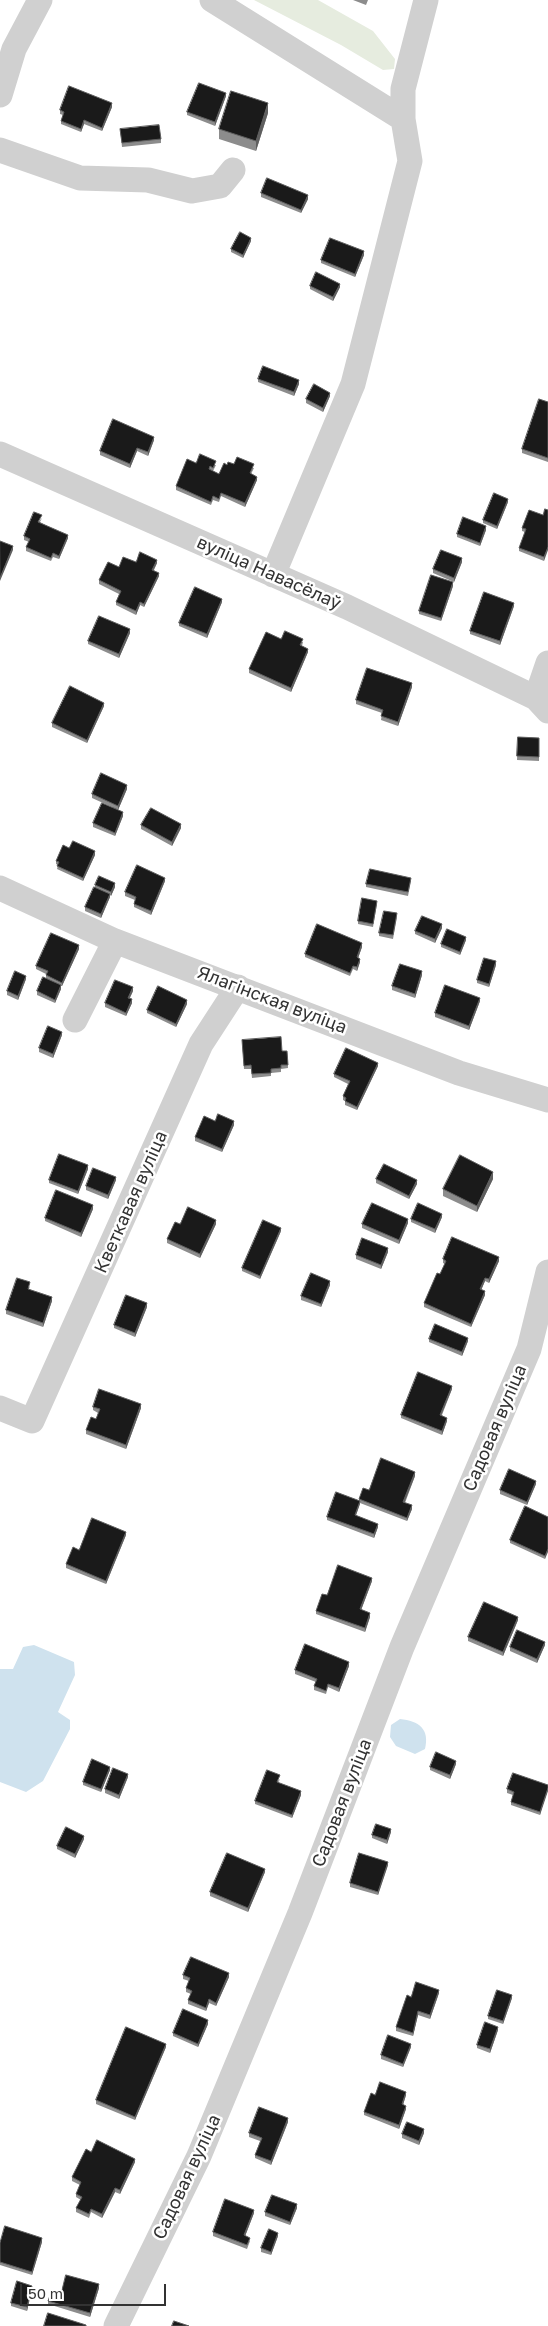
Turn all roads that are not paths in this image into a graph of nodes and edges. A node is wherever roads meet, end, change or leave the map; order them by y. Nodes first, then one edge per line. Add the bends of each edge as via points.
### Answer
1 (40, 0) edge
2 (212, 0) edge
3 (426, 0) edge
4 (0, 95) edge
5 (403, 119) junction
6 (0, 150) edge
7 (233, 170) dead end
8 (0, 454) edge
9 (273, 575) junction
10 (548, 663) edge
11 (542, 704) edge
12 (0, 888) edge
13 (115, 941) junction
14 (238, 987) junction
15 (75, 1020) dead end
16 (548, 1100) edge
17 (548, 1272) edge
18 (0, 1408) edge
19 (116, 2326) edge

1 - 4 street via 14,49
2 - 5 street
3 - 5 street via 404,89
5 - 9 street via 410,160 353,384
6 - 7 street via 80,178 148,180 192,192 220,186
8 - 9 street, вуліца Навасёлаў
9 - 11 street, вуліца Навасёлаў via 347,607
10 - 11 street
12 - 13 street, Ялагінская вуліца
13 - 14 street, Ялагінская вуліца
13 - 15 street
14 - 16 street, Ялагінская вуліца via 459,1072
14 - 18 street, Кветкавая вуліца via 201,1044 32,1421
17 - 19 street, Садовая вуліца via 529,1349 402,1647 296,1922 199,2156

